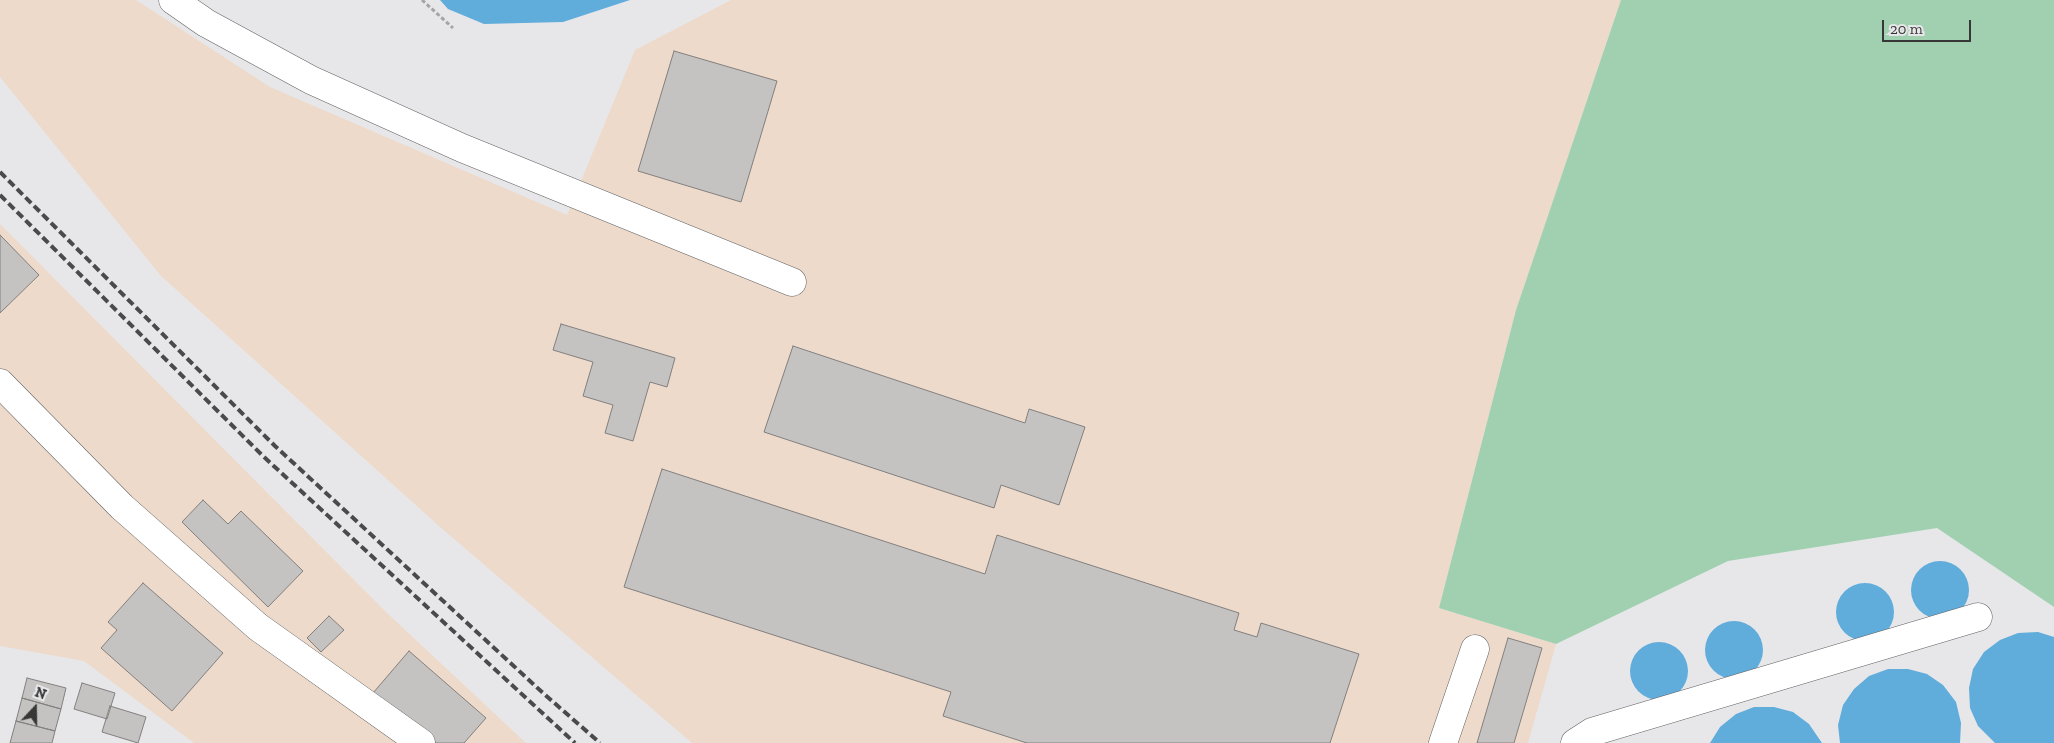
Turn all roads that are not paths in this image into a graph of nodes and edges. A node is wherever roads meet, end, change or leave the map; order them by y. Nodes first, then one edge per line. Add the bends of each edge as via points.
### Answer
1 (173, 0) edge
2 (792, 282) dead end
3 (0, 383) edge
4 (1978, 617) dead end
5 (1475, 649) dead end
6 (421, 743) edge
7 (1443, 743) edge
8 (1575, 743) edge

1 - 2 lane via 206,24 311,80 462,148
3 - 6 lane via 122,507 258,627
4 - 8 lane via 1592,732
5 - 7 lane

